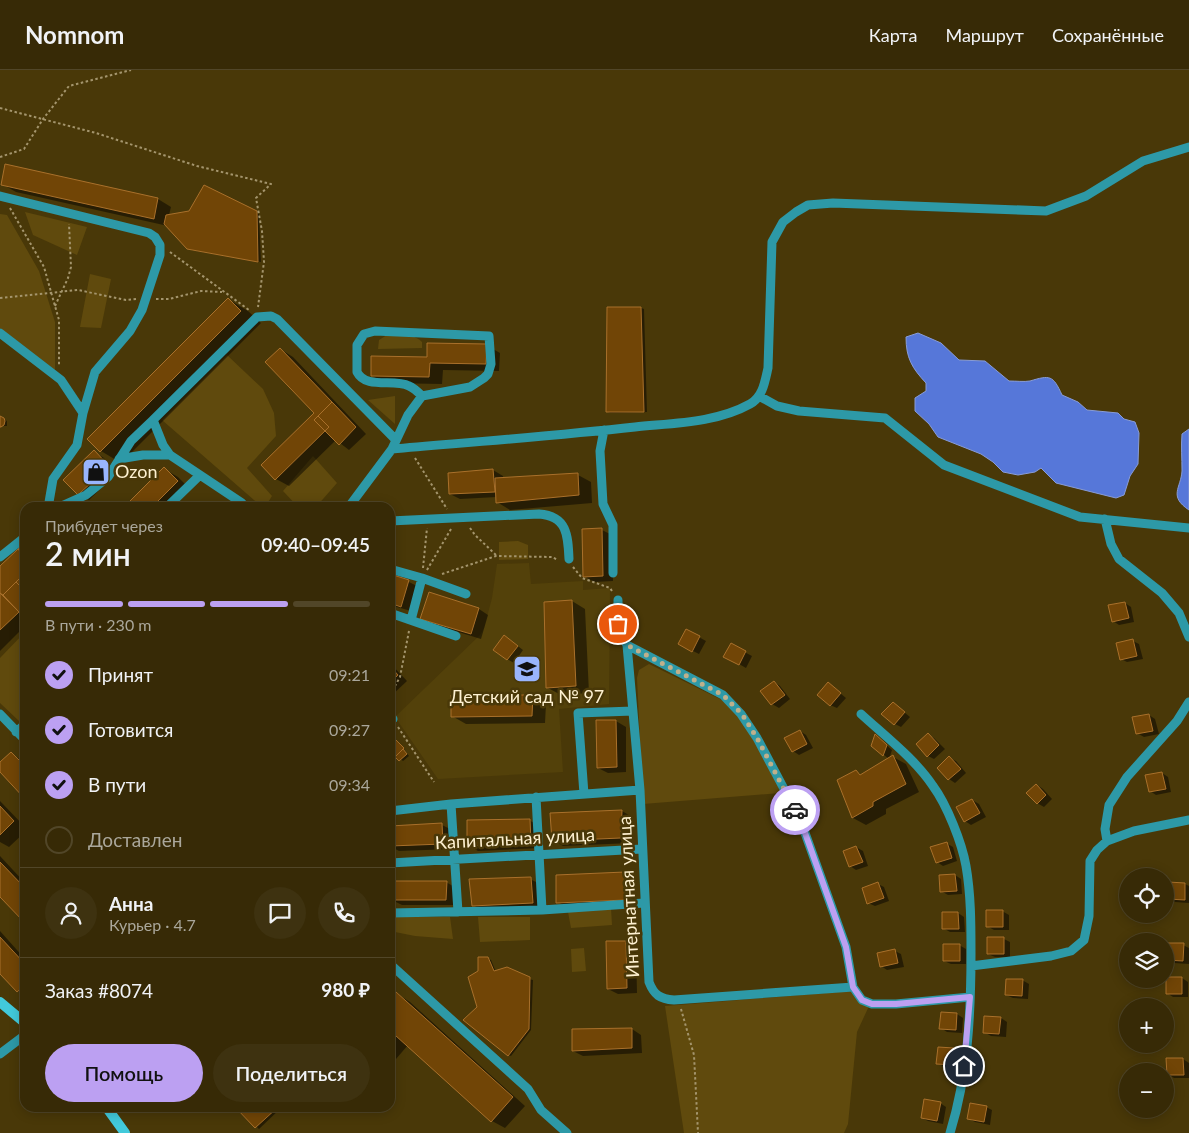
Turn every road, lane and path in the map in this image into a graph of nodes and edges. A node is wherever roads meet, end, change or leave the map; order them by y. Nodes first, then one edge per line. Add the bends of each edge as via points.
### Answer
1 (131, 70) edge
2 (0, 108) edge
3 (43, 119) junction
4 (1189, 147) edge
5 (0, 157) edge
6 (4, 197) edge
7 (69, 213) junction
8 (160, 245) junction
9 (62, 291) junction
10 (51, 292) junction
11 (224, 292) junction
12 (0, 298) edge
13 (146, 298) junction
14 (55, 306) junction
15 (257, 317) junction
16 (0, 333) edge
17 (61, 380) junction
18 (422, 396) junction
19 (759, 396) junction
20 (83, 413) junction
21 (153, 420) junction
22 (604, 430) junction
23 (394, 444) junction
24 (409, 448) junction
25 (170, 455) junction
26 (119, 460) junction
27 (200, 475) junction
28 (49, 502) edge
29 (70, 502) edge
30 (172, 502) edge
31 (237, 502) edge
32 (352, 502) edge
33 (460, 518) junction
34 (1105, 519) junction
35 (426, 520) junction
36 (395, 521) edge
37 (1189, 528) edge
38 (20, 541) edge
39 (497, 556) junction
40 (0, 557) edge
41 (570, 561) junction
42 (395, 570) edge
43 (613, 572) dead end
44 (422, 578) junction
45 (466, 594) dead end
46 (618, 600) joint
47 (395, 615) edge
48 (411, 620) junction
49 (456, 636) dead end
50 (1189, 637) edge
51 (627, 645) junction
52 (395, 686) edge
53 (1189, 702) edge
54 (633, 710) junction
55 (0, 714) edge
56 (861, 714) dead end
57 (395, 722) edge
58 (20, 728) edge
59 (16, 732) junction
60 (20, 736) edge
61 (434, 782) dead end
62 (640, 790) junction
63 (584, 794) junction
64 (536, 797) junction
65 (451, 804) junction
66 (395, 810) edge
67 (1189, 820) edge
68 (1107, 840) junction
69 (642, 849) junction
70 (538, 854) junction
71 (453, 858) junction
72 (395, 863) edge
73 (644, 903) junction
74 (542, 910) junction
75 (458, 912) junction
76 (395, 914) edge
77 (971, 966) junction
78 (395, 969) edge
79 (853, 987) junction
80 (970, 997) junction
81 (678, 1000) junction
82 (0, 1002) edge
83 (20, 1019) edge
84 (20, 1039) edge
85 (0, 1054) edge
86 (110, 1112) edge
87 (126, 1133) edge
88 (567, 1133) edge
89 (698, 1133) edge
90 (950, 1133) edge

1 - 3 path via 69,86
2 - 3 path
3 - 5 path via 24,149
3 - 15 path via 197,166 271,184 256,198 264,262
4 - 19 street via 1143,162 1086,196 1046,211 834,203 808,205 783,222 772,242 768,368
6 - 7 street
6 - 10 path via 44,267
7 - 8 street via 149,233
7 - 9 path via 71,267
8 - 11 path
8 - 13 street via 160,255
9 - 10 path
9 - 13 path via 78,290 126,300
9 - 14 path
10 - 12 path
10 - 14 path
11 - 13 path via 201,291 169,299
11 - 15 path
13 - 20 street via 130,331 95,372
14 - 17 path via 59,320
15 - 21 street
15 - 23 street via 278,319
16 - 17 street
17 - 20 street
18 - 18 street via 470,387 484,378 491,364 489,336 375,331 364,334 357,345 359,376 369,382 408,385
18 - 23 street via 408,415
19 - 22 street via 722,416
19 - 34 street via 777,406 799,411 886,418 944,465 1080,517
20 - 28 street via 77,445 52,479
21 - 25 street
21 - 26 street via 131,441
22 - 24 street
22 - 43 street via 600,451 603,504 613,525
23 - 24 street
23 - 32 street
24 - 33 path via 448,511
25 - 26 street via 143,455
25 - 27 street
26 - 29 street via 108,477 86,495
27 - 30 street
27 - 31 street
33 - 35 street
33 - 39 path
33 - 41 street via 549,515 564,527
33 - 44 path
34 - 37 street
34 - 50 street via 1111,544 1119,559 1162,593 1179,613
35 - 36 street
35 - 44 path
38 - 40 street
39 - 41 path via 552,557
39 - 44 path via 448,573
41 - 46 path via 582,578 610,588
42 - 44 street
44 - 45 street
44 - 48 street
46 - 51 street, Интернатная улица via 618,624
47 - 48 street
48 - 49 street
48 - 52 path via 400,676
51 - 54 street, Интернатная улица
51 - 79 street via 723,695 742,714 800,819 846,947
53 - 68 street via 1177,721 1127,777 1109,805 1105,829
54 - 62 street, Интернатная улица
54 - 63 street via 578,713
55 - 59 street
56 - 77 street via 933,786 952,822 966,866
57 - 61 path
58 - 59 street
59 - 60 street
62 - 63 street
62 - 69 street, Интернатная улица
63 - 64 street
64 - 65 street
64 - 70 street
65 - 66 street
65 - 71 street
67 - 68 street
68 - 77 street via 1090,861 1089,916 1084,940 1070,951 1051,956
69 - 70 street, Капитальная улица
69 - 73 street, Интернатная улица
70 - 71 street, Капитальная улица
70 - 74 street
71 - 72 street, Капитальная улица
71 - 75 street
73 - 74 street
73 - 81 street, Интернатная улица via 649,982 658,997
74 - 75 street
75 - 76 street
77 - 80 street
78 - 88 street via 528,1089 541,1110
79 - 80 street via 862,1000 872,1004
79 - 81 street, Интернатная улица
80 - 90 street via 964,1066
81 - 89 path via 694,1055
82 - 83 main road
84 - 85 street
86 - 87 main road

